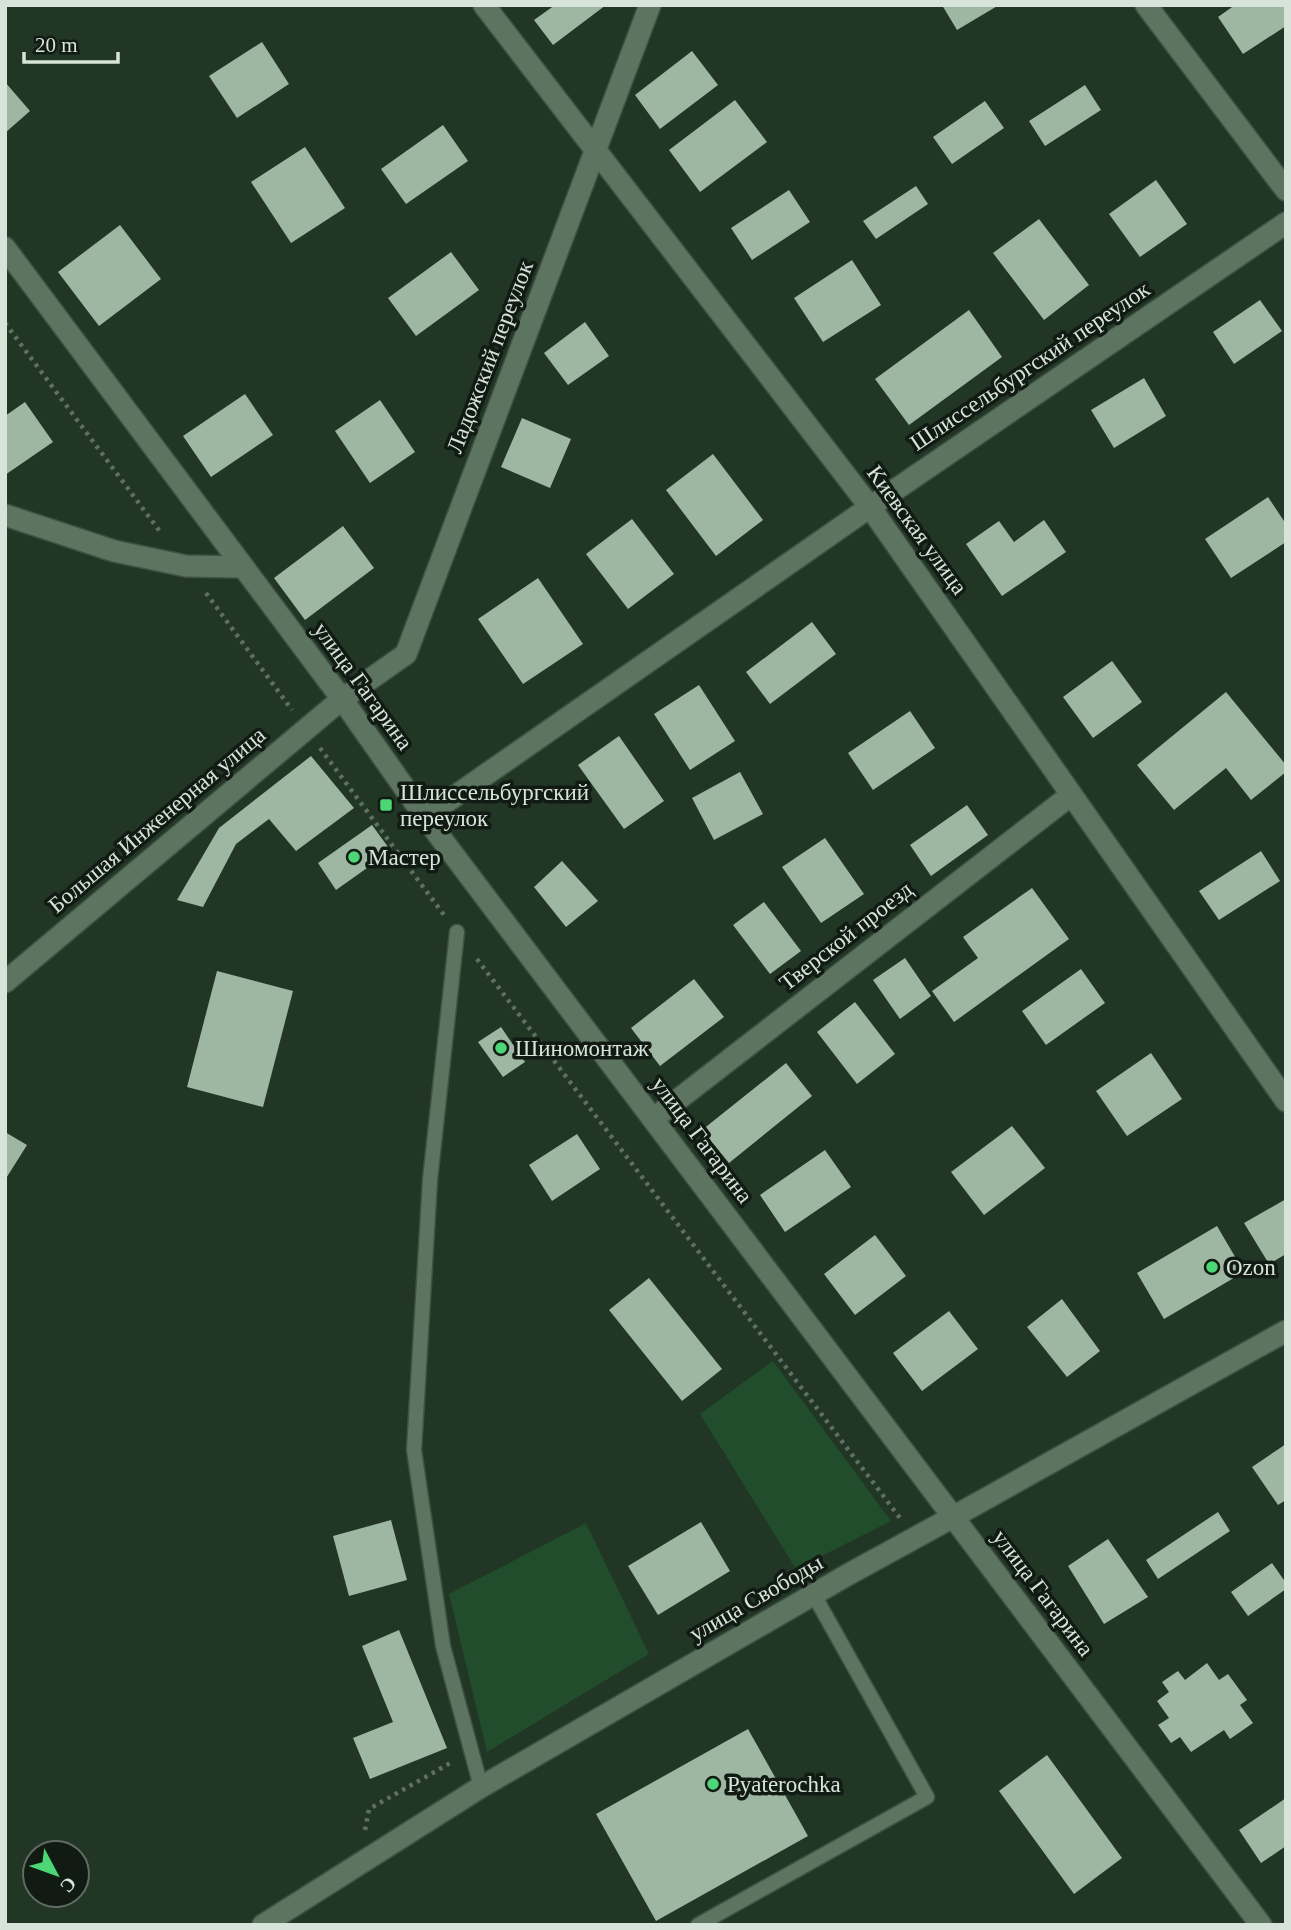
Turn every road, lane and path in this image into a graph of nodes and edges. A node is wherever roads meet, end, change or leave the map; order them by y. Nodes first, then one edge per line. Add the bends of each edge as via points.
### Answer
1 (484, 5) edge
2 (650, 5) edge
3 (1146, 5) edge
4 (596, 150) junction
5 (1286, 190) edge
6 (1286, 223) edge
7 (5, 248) edge
8 (870, 508) junction
9 (5, 514) edge
10 (242, 567) junction
11 (342, 699) junction
12 (1071, 795) junction
13 (425, 817) junction
14 (457, 932) dead end
15 (5, 982) edge
16 (1286, 1101) edge
17 (653, 1119) junction
18 (1286, 1331) edge
19 (953, 1517) junction
20 (814, 1595) junction
21 (471, 1751) junction
22 (481, 1787) junction
23 (359, 1864) junction
24 (263, 1925) edge
25 (698, 1925) edge
26 (1261, 1925) edge

1 - 4 street, Киевская улица
2 - 4 street, Ладожский переулок
3 - 5 street
4 - 8 street, Киевская улица
4 - 11 street, Ладожский переулок via 406,654
6 - 8 street, Шлиссельбургский переулок
7 - 10 street, улица Гагарина
8 - 12 street, Киевская улица
8 - 13 street, Шлиссельбургский переулок
9 - 10 street via 114,551 186,566
10 - 11 street, улица Гагарина
11 - 13 street, улица Гагарина
11 - 15 street, Большая Инженерная улица
12 - 16 street, Киевская улица
12 - 17 street, Тверской проезд
13 - 17 street, улица Гагарина
14 - 21 lane via 430,1180 414,1450 443,1646
17 - 19 street, улица Гагарина
18 - 19 street, улица Свободы
19 - 20 street, улица Свободы
19 - 26 street, улица Гагарина
20 - 22 street, улица Свободы
20 - 25 lane via 927,1797
21 - 22 lane
21 - 23 path via 369,1809
22 - 23 street, улица Свободы
23 - 24 street, улица Свободы

